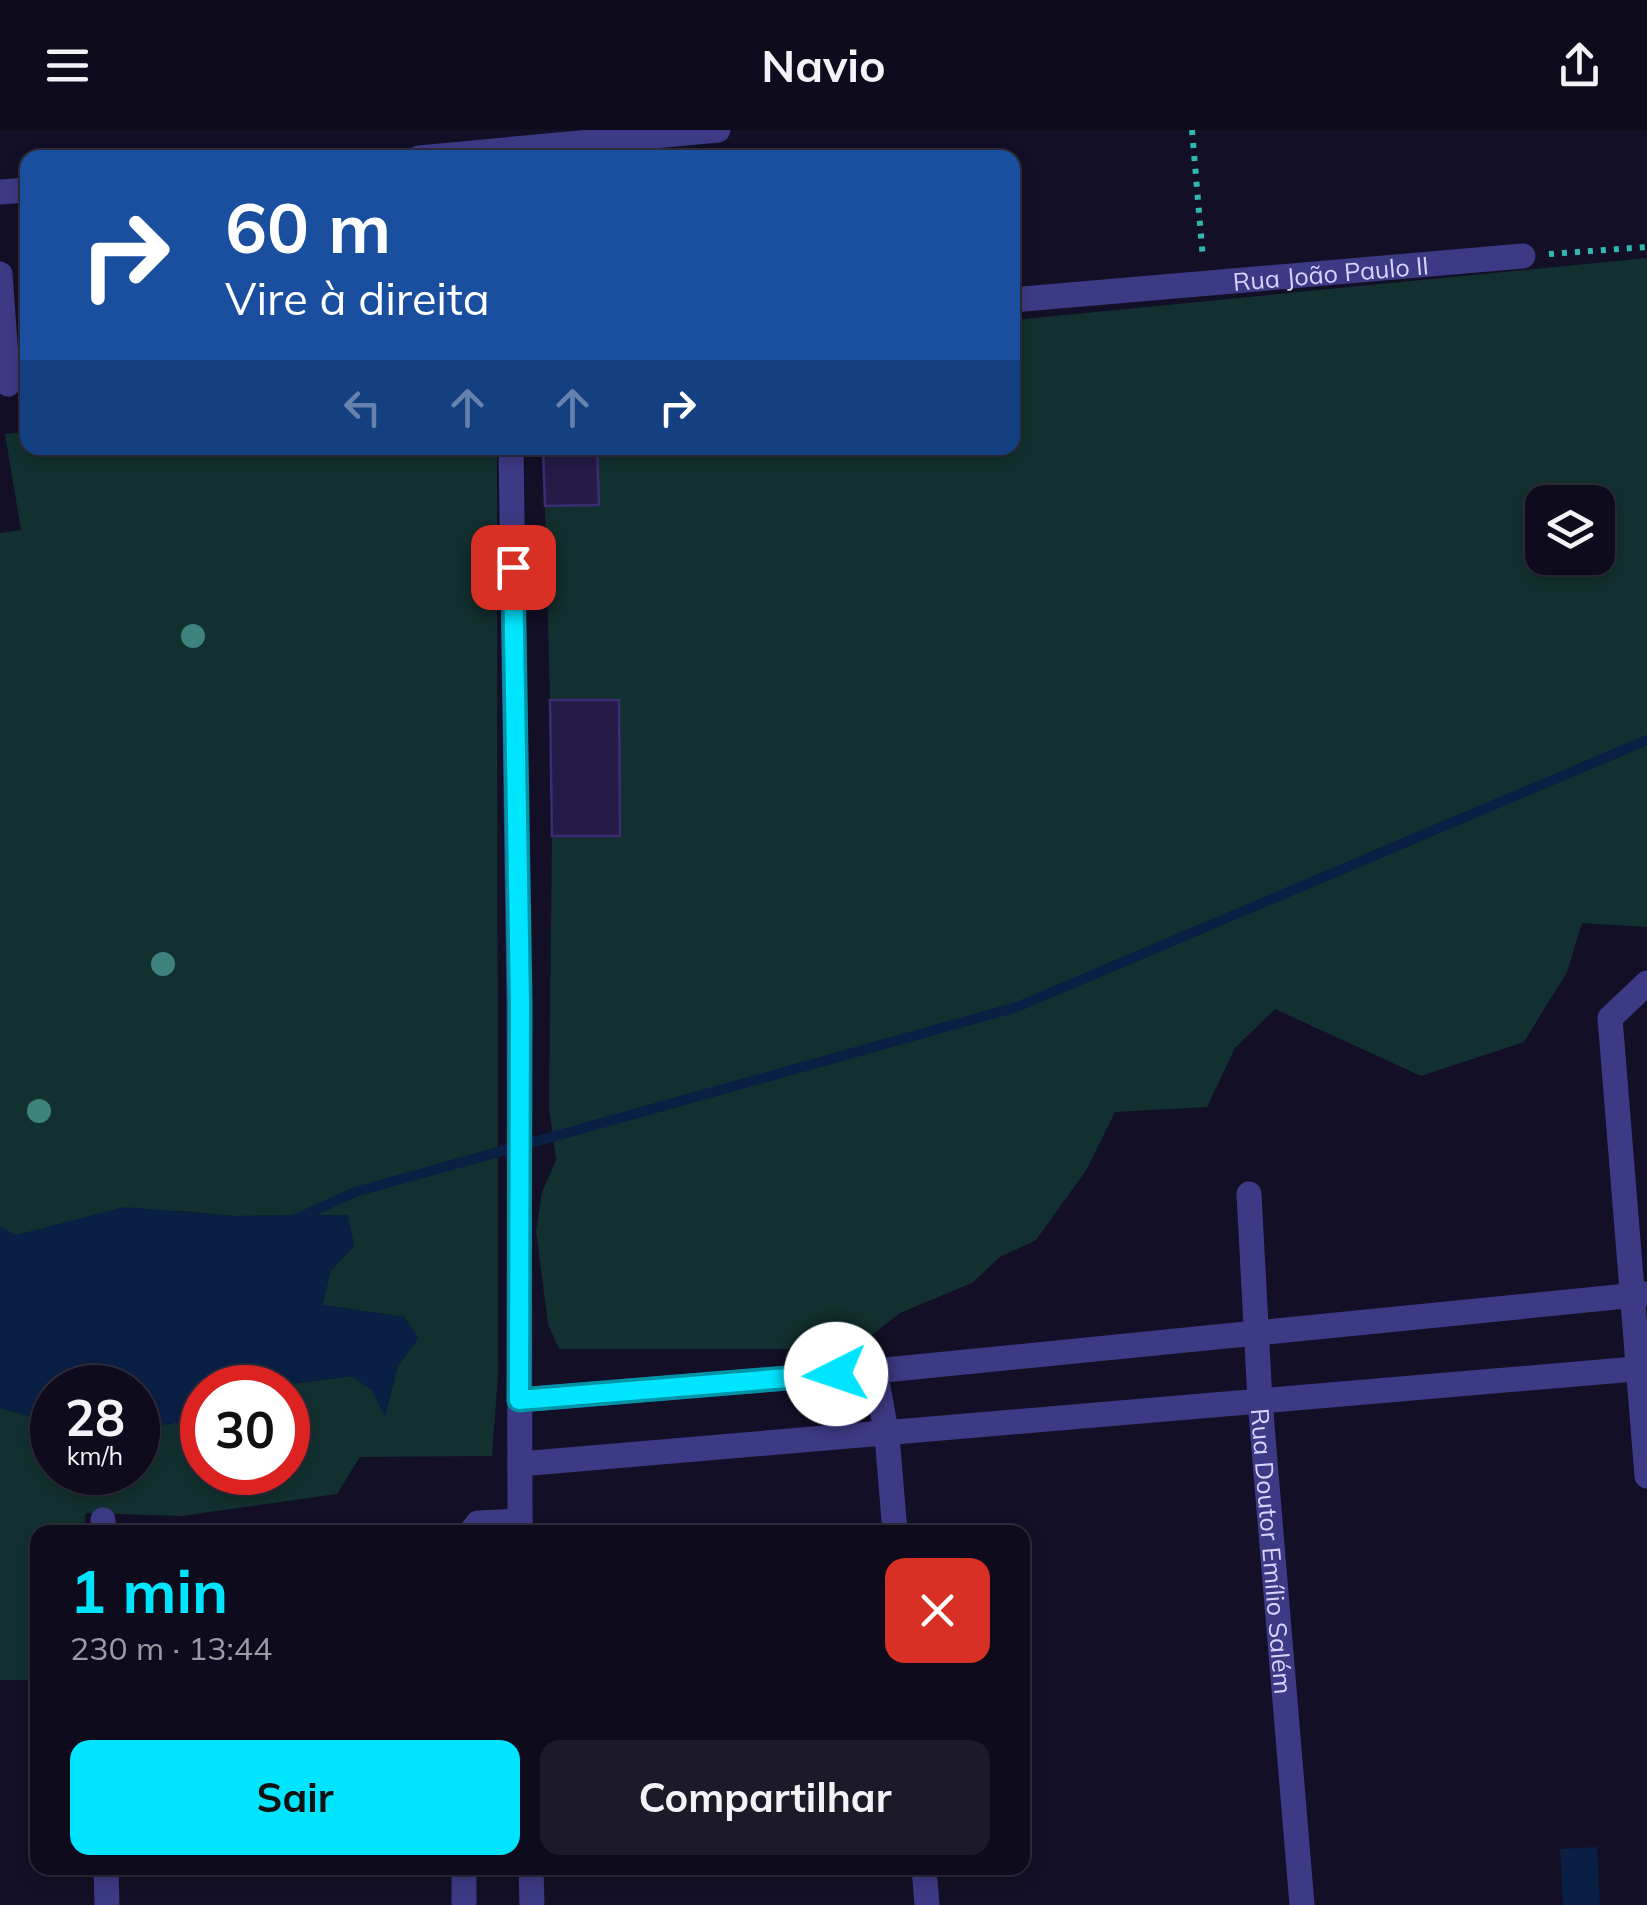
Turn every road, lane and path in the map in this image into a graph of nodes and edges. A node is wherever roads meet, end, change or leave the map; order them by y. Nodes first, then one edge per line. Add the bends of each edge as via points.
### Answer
1 (718, 130) edge
2 (1192, 130) edge
3 (543, 150) edge
4 (1647, 246) edge
5 (1523, 256) joint
6 (0, 274) edge
7 (1204, 280) junction
8 (1020, 299) edge
9 (12, 384) edge
10 (511, 455) edge
11 (1647, 983) edge
12 (1250, 1194) dead end
13 (1639, 1295) edge
14 (1258, 1335) junction
15 (1642, 1369) edge
16 (875, 1371) junction
17 (519, 1400) junction
18 (1260, 1401) junction
19 (887, 1436) junction
20 (520, 1464) junction
21 (1647, 1476) edge
22 (520, 1525) edge
23 (893, 1525) edge
24 (106, 1875) edge
25 (464, 1875) edge
26 (531, 1875) edge
27 (925, 1875) edge
28 (106, 1905) edge
29 (464, 1905) edge
30 (532, 1905) edge
31 (928, 1905) edge
32 (1302, 1905) edge

1 - 3 street
2 - 7 path
4 - 5 path
5 - 7 street, Rua João Paulo II
6 - 9 street
7 - 8 street, Rua João Paulo II
10 - 17 street
11 - 13 street via 1610,1018
12 - 14 street, Rua Doutor Emílio Salém
13 - 14 street
13 - 15 street
14 - 16 street
14 - 18 street, Rua Doutor Emílio Salém
15 - 18 street
15 - 21 street
16 - 17 street
16 - 19 street
17 - 20 street
18 - 19 street
18 - 32 street, Rua Doutor Emílio Salém
19 - 20 street
19 - 23 street
20 - 22 street
24 - 28 street
25 - 29 street
26 - 30 street
27 - 31 street

